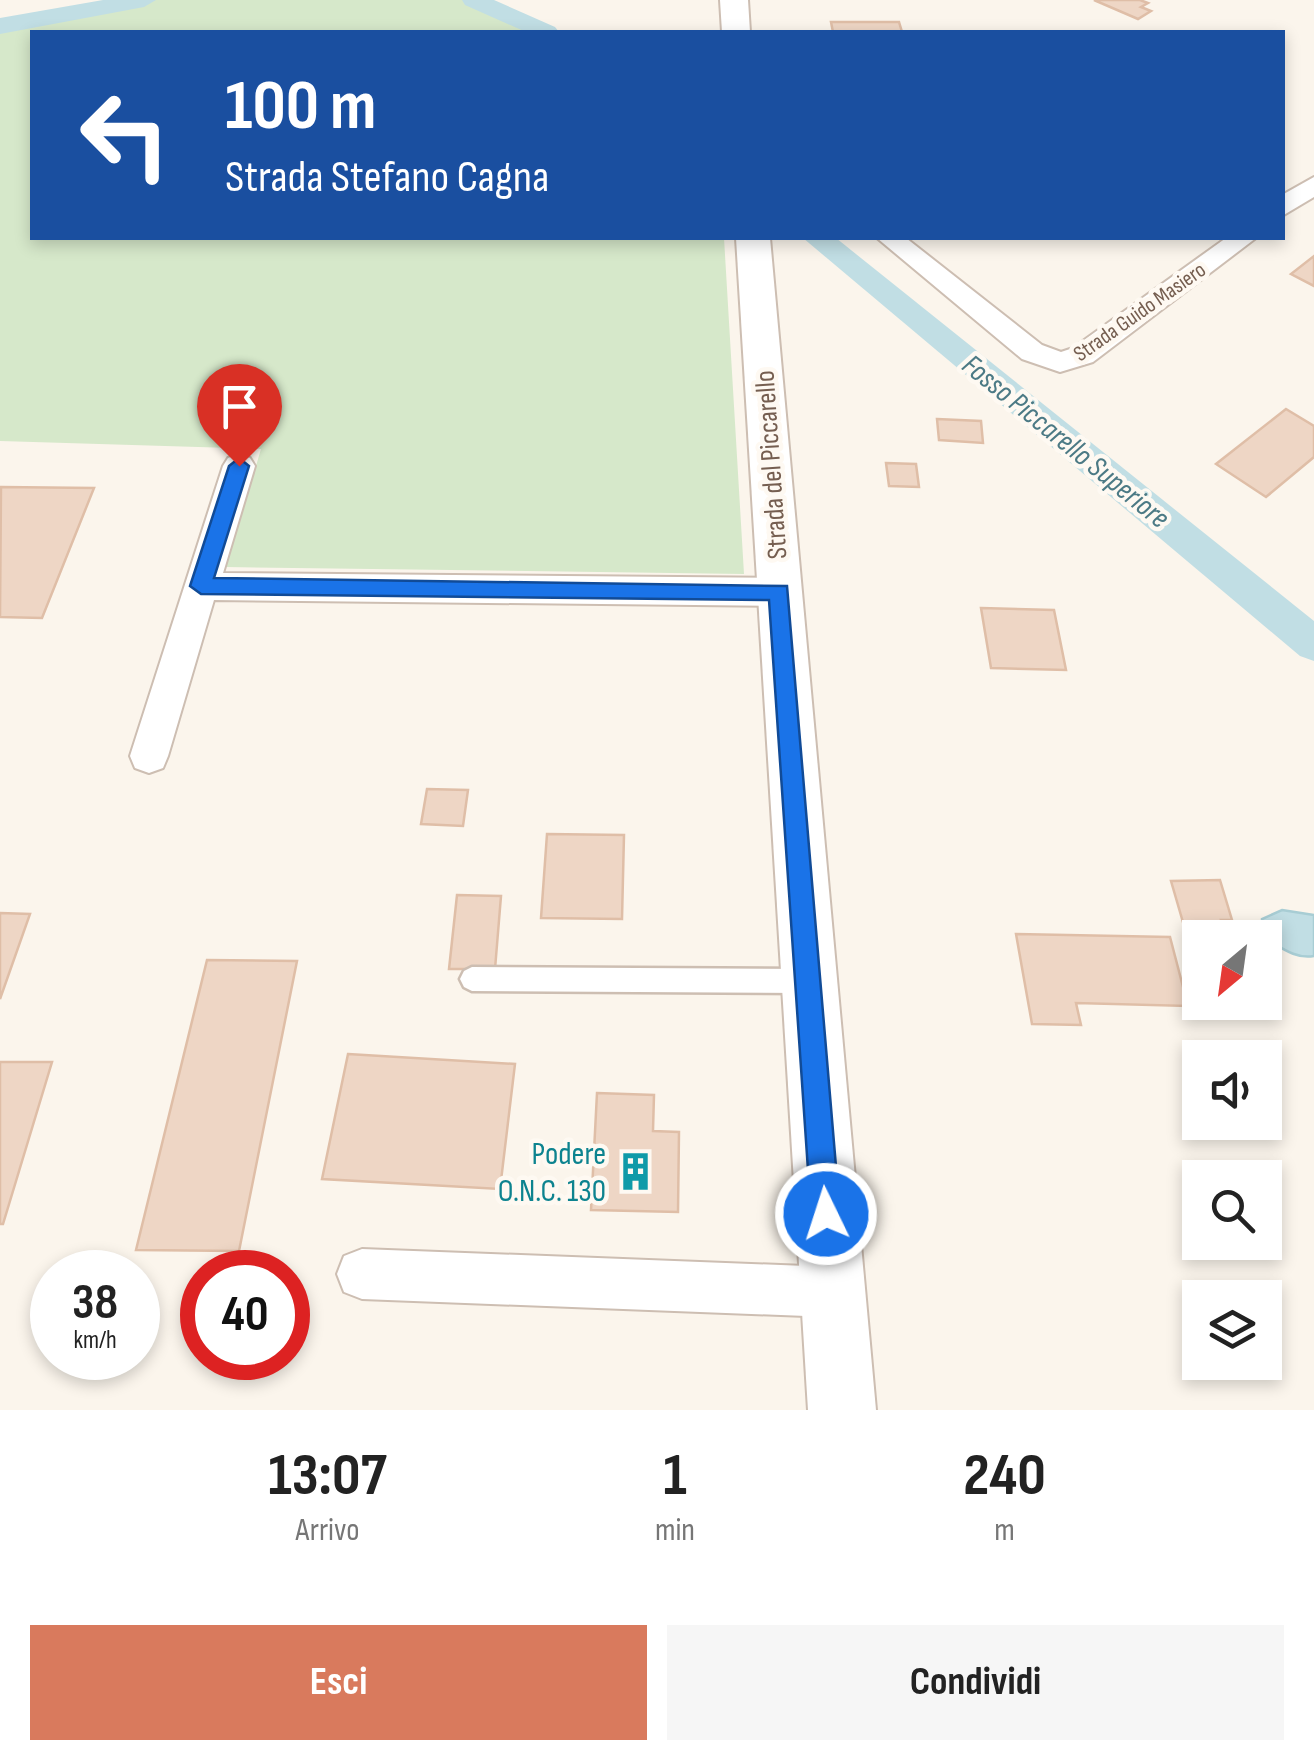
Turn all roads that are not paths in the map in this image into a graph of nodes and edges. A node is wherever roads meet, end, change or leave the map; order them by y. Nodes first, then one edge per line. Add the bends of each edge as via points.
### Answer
1 (734, 0) edge
2 (736, 30) edge
3 (1314, 185) edge
4 (1285, 206) edge
5 (753, 240) edge
6 (892, 240) edge
7 (1240, 240) edge
8 (239, 466) dead end
9 (201, 586) junction
10 (780, 592) junction
11 (149, 756) dead end
12 (472, 978) dead end
13 (808, 982) junction
14 (362, 1274) dead end
15 (831, 1292) junction
16 (842, 1410) edge

1 - 2 street
3 - 4 street
5 - 10 street, Strada del Piccarello
6 - 7 street, Strada Guido Masiero via 1032,352 1060,362 1082,356
8 - 9 street
9 - 10 street
9 - 11 street
10 - 13 street, Strada del Piccarello
12 - 13 lane
13 - 15 street, Strada del Piccarello
14 - 15 street
15 - 16 street, Strada del Piccarello

